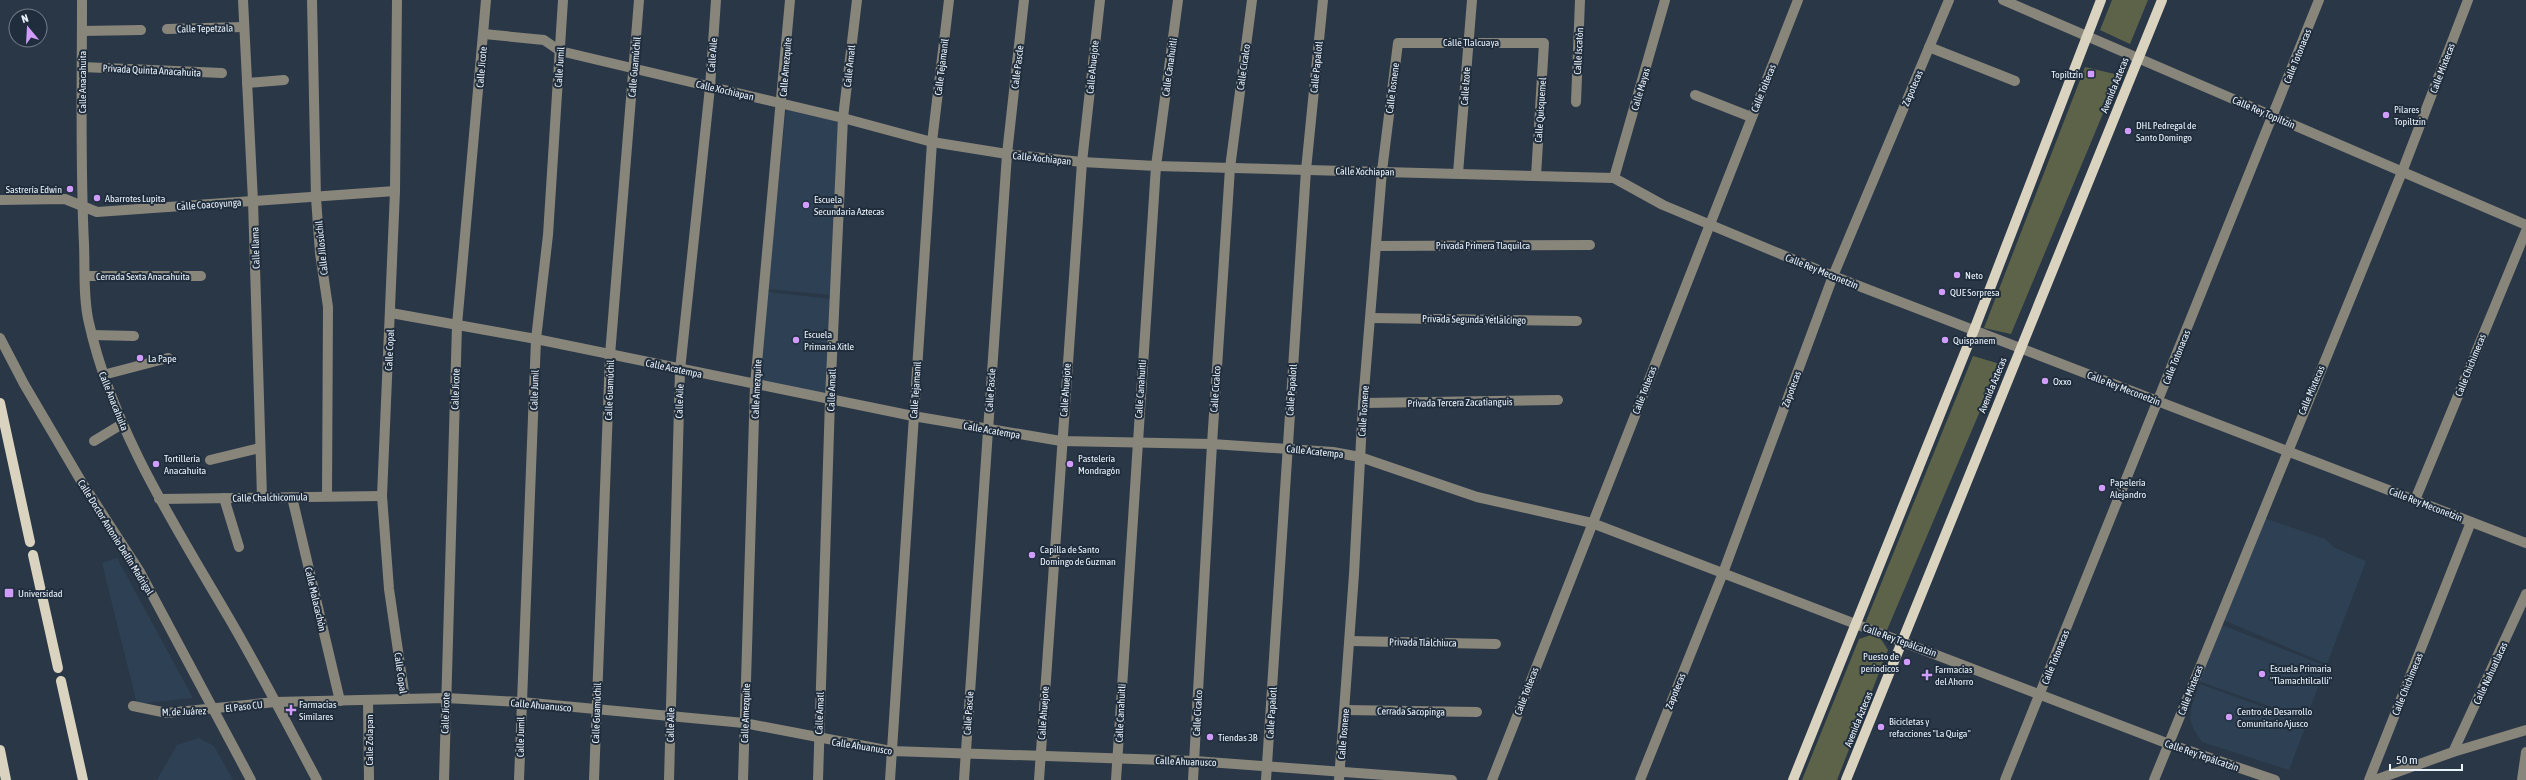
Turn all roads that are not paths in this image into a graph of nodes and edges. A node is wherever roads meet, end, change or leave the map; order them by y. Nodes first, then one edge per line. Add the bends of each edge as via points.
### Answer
1 (82, 0) edge
2 (243, 0) edge
3 (312, 0) edge
4 (397, 0) edge
5 (486, 0) edge
6 (563, 0) edge
7 (639, 0) edge
8 (716, 0) edge
9 (790, 0) edge
10 (857, 0) edge
11 (949, 0) edge
12 (1024, 0) edge
13 (1100, 0) edge
14 (1178, 0) edge
15 (1252, 0) edge
16 (1323, 0) edge
17 (1472, 0) edge
18 (1580, 0) edge
19 (1665, 0) edge
20 (1798, 0) edge
21 (1949, 0) edge
22 (2002, 0) edge
23 (2101, 0) edge
24 (2162, 0) edge
25 (2319, 0) edge
26 (2468, 0) edge
27 (243, 27) junction
28 (167, 29) dead end
29 (141, 30) dead end
30 (82, 31) junction
31 (484, 34) junction
32 (2086, 36) junction
33 (1468, 42) junction
34 (1398, 43) joint
35 (1544, 44) joint
36 (1929, 47) junction
37 (560, 51) junction
38 (2138, 58) junction
39 (82, 67) junction
40 (634, 68) junction
41 (222, 73) dead end
42 (284, 80) dead end
43 (2015, 81) dead end
44 (247, 84) junction
45 (710, 87) junction
46 (1695, 95) dead end
47 (1576, 102) dead end
48 (782, 104) junction
49 (2273, 116) junction
50 (1751, 117) junction
51 (843, 118) junction
52 (932, 142) junction
53 (1007, 154) junction
54 (1082, 162) junction
55 (1156, 166) junction
56 (1230, 168) junction
57 (1306, 170) junction
58 (1382, 171) junction
59 (2402, 172) junction
60 (1458, 173) junction
61 (1536, 176) junction
62 (1614, 178) junction
63 (396, 191) junction
64 (316, 198) junction
65 (0, 200) edge
66 (253, 201) junction
67 (82, 205) junction
68 (1709, 225) junction
69 (2526, 225) edge
70 (2526, 231) edge
71 (1590, 245) dead end
72 (1377, 246) junction
73 (85, 276) junction
74 (201, 276) dead end
75 (1833, 276) junction
76 (392, 314) junction
77 (1371, 318) junction
78 (1577, 321) dead end
79 (457, 325) junction
80 (1974, 330) junction
81 (92, 335) junction
82 (134, 336) dead end
83 (0, 338) edge
84 (536, 339) junction
85 (2020, 348) junction
86 (610, 355) junction
87 (168, 358) dead end
88 (680, 370) junction
89 (104, 375) junction
90 (755, 385) junction
91 (830, 400) junction
92 (1558, 400) dead end
93 (2158, 401) junction
94 (0, 403) edge
95 (1363, 403) junction
96 (913, 416) junction
97 (122, 424) junction
98 (987, 429) junction
99 (94, 441) dead end
100 (1061, 441) junction
101 (1136, 444) junction
102 (1212, 444) junction
103 (260, 448) junction
104 (1287, 448) junction
105 (2286, 450) junction
106 (1360, 457) junction
107 (210, 460) dead end
108 (328, 496) junction
109 (382, 496) junction
110 (262, 497) junction
111 (292, 497) junction
112 (224, 498) junction
113 (159, 499) junction
114 (2415, 500) junction
115 (2471, 522) junction
116 (1592, 523) junction
117 (30, 542) dead end
118 (2526, 543) edge
119 (239, 547) dead end
120 (33, 555) dead end
121 (1722, 573) junction
122 (2526, 594) edge
123 (1856, 624) junction
124 (1902, 640) junction
125 (1350, 641) junction
126 (1496, 644) dead end
127 (58, 668) dead end
128 (61, 681) dead end
129 (2040, 695) junction
130 (446, 698) junction
131 (405, 699) junction
132 (368, 700) junction
133 (340, 701) junction
134 (275, 702) junction
135 (521, 702) junction
136 (133, 706) dead end
137 (213, 710) junction
138 (596, 710) junction
139 (1345, 710) junction
140 (1478, 712) dead end
141 (670, 716) junction
142 (744, 723) junction
143 (2526, 730) edge
144 (819, 738) junction
145 (2169, 744) junction
146 (0, 750) edge
147 (891, 751) junction
148 (2453, 752) junction
149 (2526, 752) edge
150 (965, 753) junction
151 (1040, 755) junction
152 (1117, 759) junction
153 (1195, 761) junction
154 (1268, 765) junction
155 (1339, 776) edge
156 (1409, 779) edge
157 (6, 780) edge
158 (83, 780) edge
159 (251, 780) edge
160 (317, 780) edge
161 (369, 780) edge
162 (444, 780) edge
163 (519, 780) edge
164 (594, 780) edge
165 (669, 780) edge
166 (743, 780) edge
167 (818, 780) edge
168 (890, 780) edge
169 (964, 780) edge
170 (1039, 780) edge
171 (1116, 780) edge
172 (1193, 780) edge
173 (1266, 780) edge
174 (1452, 780) edge
175 (1492, 780) edge
176 (1640, 780) edge
177 (1793, 780) edge
178 (1846, 780) edge
179 (2005, 780) edge
180 (2154, 780) edge
181 (2275, 780) edge
182 (2369, 780) edge
183 (2375, 780) edge
184 (2522, 780) edge

1 - 30 street, Calle Anacahuita
2 - 27 street, Calle Ilama
3 - 64 street, Calle Jilosúchil
4 - 63 street, Calle Copal
5 - 31 street, Calle Jicote
6 - 37 street, Calle Jumil
7 - 40 street, Calle Guamúchil
8 - 45 street, Calle Aile
9 - 48 street, Calle Amezquite
10 - 51 street, Calle Amatl
11 - 52 street, Calle Tejamanil
12 - 53 street, Calle Pascle
13 - 54 street, Calle Ahuejote
14 - 55 street, Calle Canahuitli
15 - 56 street, Calle Cicalco
16 - 57 street, Calle Papalotl
17 - 33 street, Calle Izote
18 - 47 street, Calle Iscatón
19 - 62 street, Calle Mayas
20 - 50 street, Calle Toltecas
21 - 36 street, Zapotecas
22 - 32 street, Calle Rey Topiltzin
23 - 32 main road
24 - 38 main road, Avenida Aztecas
25 - 49 street, Calle Totonacas
26 - 59 street, Calle Mixtecas
27 - 28 street, Calle Tepetzala
27 - 44 street, Calle Ilama
29 - 30 street
30 - 39 street, Calle Anacahuita
31 - 37 street, Calle Xochiapan via 544,40
31 - 79 street, Calle Jicote
32 - 38 street, Calle Rey Topiltzin
32 - 80 main road
33 - 34 street, Calle Tlalcuaya
33 - 35 street, Calle Tlalcuaya
33 - 60 street, Calle Izote
34 - 58 street, Calle Tosnene
35 - 61 street, Calle Quisquemel
36 - 43 street
36 - 75 street, Zapotecas
37 - 40 street, Calle Xochiapan
37 - 84 street, Calle Jumil via 548,235
38 - 49 street, Calle Rey Topiltzin
38 - 85 main road, Avenida Aztecas
39 - 41 street, Privada Quinta Anacahuita
39 - 67 street, Calle Anacahuita
40 - 45 street, Calle Xochiapan
40 - 86 street, Calle Guamúchil
42 - 44 street
44 - 66 street, Calle Ilama
45 - 48 street, Calle Xochiapan
45 - 88 street, Calle Aile
46 - 50 street
48 - 51 street, Calle Xochiapan
48 - 90 street, Calle Amezquite
49 - 59 street, Calle Rey Topiltzin
49 - 93 street, Calle Totonacas
50 - 68 street, Calle Toltecas
51 - 52 street, Calle Xochiapan
51 - 91 street, Calle Amatl
52 - 53 street, Calle Xochiapan
52 - 96 street, Calle Tejamanil
53 - 54 street, Calle Xochiapan
53 - 98 street, Calle Pascle
54 - 55 street, Calle Xochiapan
54 - 100 street, Calle Ahuejote
55 - 56 street, Calle Xochiapan
55 - 101 street, Calle Canahuitli
56 - 57 street, Calle Xochiapan
56 - 102 street, Calle Cicalco
57 - 58 street, Calle Xochiapan
57 - 104 street, Calle Papalotl
58 - 60 street, Calle Xochiapan
58 - 72 street, Calle Tosnene
59 - 69 street, Calle Rey Topiltzin
59 - 105 street, Calle Mixtecas
60 - 61 street, Calle Xochiapan
61 - 62 street, Calle Xochiapan
62 - 68 street, Calle Rey Meconetzin via 1663,205
63 - 64 street, Calle Coacoyunga
63 - 76 street, Calle Copal
64 - 66 street, Calle Coacoyunga
64 - 108 street, Calle Jilosúchil via 320,253 328,306
65 - 67 street, Calle Coacoyunga via 65,199
66 - 67 street, Calle Coacoyunga via 97,212
66 - 103 street, Calle Ilama
67 - 73 street, Calle Anacahuita
68 - 75 street, Calle Rey Meconetzin
68 - 116 street, Calle Toltecas
70 - 114 street, Calle Chichimecas
71 - 72 street, Privada Primera Tlaquilca
72 - 77 street, Calle Tosnene
73 - 74 street, Cerrada Sexta Anacahuita
73 - 81 street, Calle Anacahuita via 88,321
75 - 80 street, Calle Rey Meconetzin
75 - 121 street, Zapotecas
76 - 79 street, Calle Acatempa
76 - 109 street, Calle Copal
77 - 78 street, Privada Segunda Yetlalcingo
77 - 95 street, Calle Tosnene
79 - 84 street, Calle Acatempa
79 - 130 street, Calle Jicote
80 - 85 street, Calle Rey Meconetzin
80 - 123 main road
81 - 82 street
81 - 89 street, Calle Anacahuita
83 - 137 street, Calle Doctor Antonio Delfín Madrigal via 81,481 140,572
84 - 86 street, Calle Acatempa
84 - 135 street, Calle Jumil
85 - 93 street, Calle Rey Meconetzin
85 - 124 main road, Avenida Aztecas
86 - 88 street, Calle Acatempa
86 - 138 street, Calle Guamúchil
87 - 89 street
88 - 90 street, Calle Acatempa
88 - 141 street, Calle Aile
89 - 97 street, Calle Anacahuita
90 - 91 street, Calle Acatempa
90 - 142 street, Calle Amezquite
91 - 96 street, Calle Acatempa
91 - 144 street, Calle Amatl
92 - 95 street, Privada Tercera Zacatianguis
93 - 105 street, Calle Rey Meconetzin
93 - 129 street, Calle Totonacas
94 - 117 main road
95 - 106 street, Calle Tosnene
96 - 98 street, Calle Acatempa
96 - 147 street, Calle Tejamanil
97 - 99 street
97 - 113 street, Calle Anacahuita
98 - 100 street, Calle Acatempa
98 - 150 street, Calle Pascle
100 - 101 street, Calle Acatempa
100 - 151 street, Calle Ahuejote
101 - 102 street, Calle Acatempa
101 - 152 street, Calle Canahuitli
102 - 104 street, Calle Acatempa
102 - 153 street, Calle Cicalco
103 - 107 street
103 - 110 street, Calle Ilama
104 - 106 street, Calle Acatempa
104 - 154 street, Calle Papalotl
105 - 114 street, Calle Rey Meconetzin
105 - 145 street, Calle Mixtecas
106 - 116 street, Calle Acatempa via 1456,491
106 - 125 street, Calle Tosnene
108 - 109 street, Calle Chalchicomula
108 - 111 street, Calle Chalchicomula
109 - 131 street, Calle Copal via 389,589
110 - 111 street, Calle Chalchicomula
110 - 112 street, Calle Chalchicomula
111 - 133 street, Calle Malacachón
112 - 113 street, Calle Chalchicomula
112 - 119 street
113 - 134 street, Calle Anacahuita via 265,680
114 - 115 street, Calle Rey Meconetzin
115 - 118 street, Calle Rey Meconetzin
115 - 182 street, Calle Chichimecas
116 - 121 street, Calle Rey Tepálcatzin
116 - 175 street, Calle Toltecas
120 - 127 main road
121 - 123 street, Calle Rey Tepálcatzin
121 - 176 street, Zapotecas
122 - 148 street, Calle Nahuatlacas
123 - 124 street, Calle Rey Tepálcatzin
123 - 177 main road
124 - 129 street, Calle Rey Tepálcatzin
124 - 178 main road, Avenida Aztecas
125 - 126 street, Privada Tlalchiuca
125 - 139 street, Calle Tosnene
128 - 158 main road
129 - 145 street, Calle Rey Tepálcatzin
129 - 179 street, Calle Totonacas
130 - 131 street, Calle Ahuanusco
130 - 135 street, Calle Ahuanusco
130 - 162 street, Calle Jicote
131 - 132 street, Calle Ahuanusco
132 - 133 street, Calle Ahuanusco
132 - 161 street, Calle Zolapan
133 - 134 street, Calle Ahuanusco
134 - 137 street, El Paso CU
134 - 160 street, Calle Anacahuita
135 - 138 street, Calle Ahuanusco
135 - 163 street, Calle Jumil
136 - 137 street, M. de Juárez via 166,713
137 - 159 street, Calle Doctor Antonio Delfín Madrigal
138 - 141 street, Calle Ahuanusco
138 - 164 street, Calle Guamúchil
139 - 140 street, Cerrada Sacopinga
139 - 155 street, Calle Tosnene
141 - 142 street, Calle Ahuanusco
141 - 165 street, Calle Aile
142 - 144 street, Calle Ahuanusco
142 - 166 street, Calle Amezquite
143 - 148 street
144 - 147 street, Calle Ahuanusco
144 - 167 street, Calle Amatl
145 - 180 street, Calle Mixtecas
145 - 181 street, Calle Rey Tepálcatzin
146 - 157 main road
147 - 150 street, Calle Ahuanusco
147 - 168 street, Calle Tejamanil
148 - 183 street
149 - 184 street
150 - 151 street, Calle Ahuanusco
150 - 169 street, Calle Pascle
151 - 152 street, Calle Ahuanusco
151 - 170 street, Calle Ahuejote
152 - 153 street, Calle Ahuanusco
152 - 171 street, Calle Canahuitli
153 - 154 street, Calle Ahuanusco
153 - 172 street, Calle Cicalco
154 - 155 street, Calle Ahuanusco
154 - 173 street, Calle Papalotl
155 - 156 street, Calle Ahuanusco
156 - 174 street, Calle Ahuanusco

